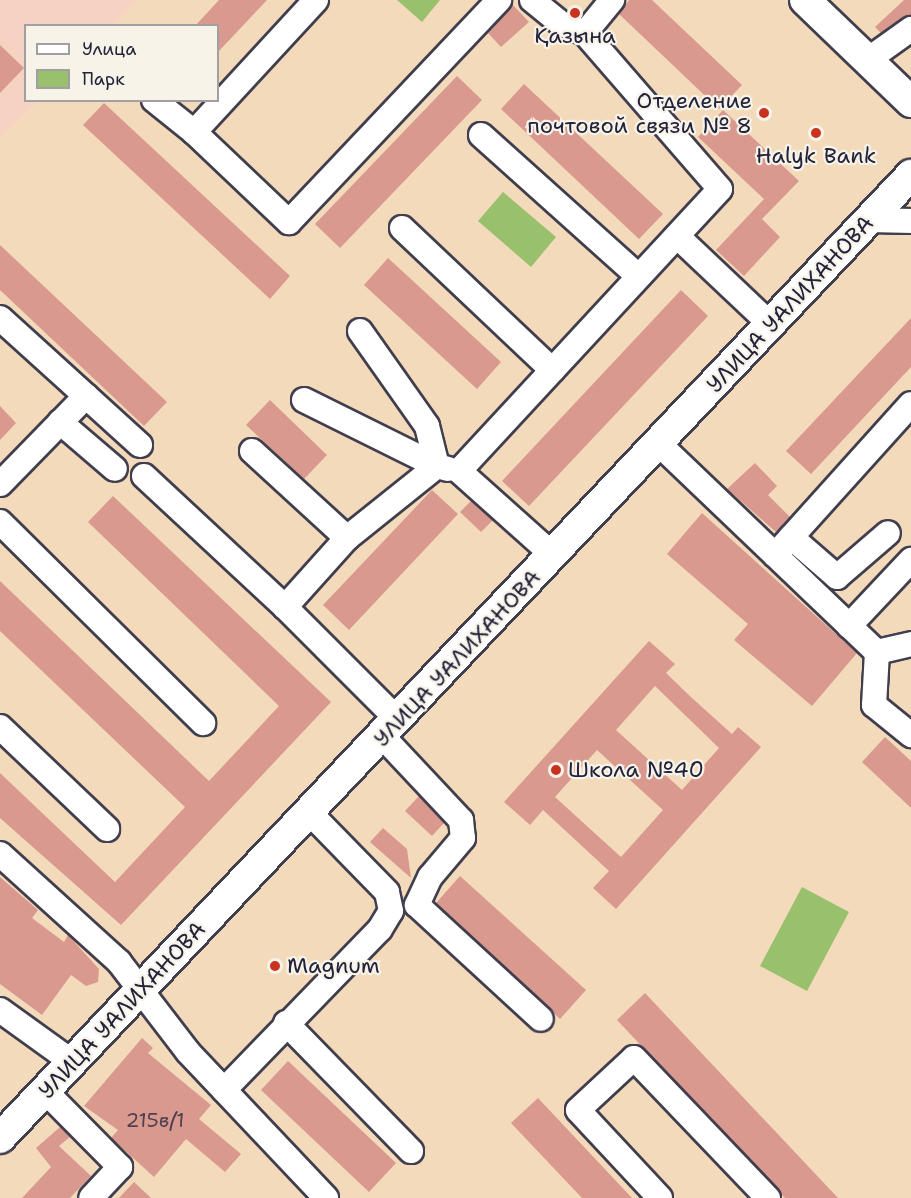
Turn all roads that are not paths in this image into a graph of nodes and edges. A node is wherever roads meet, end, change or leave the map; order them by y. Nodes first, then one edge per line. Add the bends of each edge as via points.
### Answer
1 (316, 0) edge
2 (499, 0) edge
3 (532, 0) edge
4 (612, 0) edge
5 (805, 0) edge
6 (911, 29) edge
7 (585, 33) junction
8 (869, 59) junction
9 (156, 102) edge
10 (911, 102) edge
11 (194, 132) junction
12 (481, 135) dead end
13 (911, 175) edge
14 (870, 220) junction
15 (911, 221) edge
16 (402, 228) dead end
17 (677, 236) junction
18 (639, 277) junction
19 (0, 318) edge
20 (771, 324) junction
21 (360, 331) dead end
22 (552, 370) junction
23 (86, 396) junction
24 (304, 400) dead end
25 (911, 404) edge
26 (60, 422) junction
27 (658, 443) junction
28 (140, 445) dead end
29 (252, 451) dead end
30 (115, 469) dead end
31 (448, 469) junction
32 (144, 476) dead end
33 (0, 484) edge
34 (0, 522) edge
35 (888, 533) dead end
36 (347, 538) junction
37 (783, 546) junction
38 (553, 555) junction
39 (911, 560) edge
40 (285, 607) junction
41 (849, 626) junction
42 (911, 644) edge
43 (877, 652) junction
44 (203, 723) dead end
45 (0, 727) edge
46 (390, 728) junction
47 (911, 735) edge
48 (309, 812) junction
49 (107, 829) dead end
50 (0, 854) edge
51 (141, 989) junction
52 (0, 1010) edge
53 (541, 1019) dead end
54 (286, 1023) junction
55 (72, 1062) junction
56 (224, 1090) junction
57 (45, 1091) junction
58 (0, 1138) edge
59 (411, 1151) dead end
60 (91, 1198) edge
61 (326, 1198) edge
62 (660, 1198) edge
63 (768, 1198) edge

1 - 11 street
2 - 11 street via 289,222
3 - 7 street via 560,23
4 - 7 street
5 - 8 main road
6 - 8 street
7 - 17 street via 720,189
8 - 10 main road
9 - 11 street
12 - 18 street
13 - 14 main road, УЛИЦА УАЛИХАНОВА
14 - 15 street
14 - 20 main road, УЛИЦА УАЛИХАНОВА
16 - 22 street
17 - 18 street
17 - 20 street
18 - 22 street
19 - 23 street
20 - 27 main road, УЛИЦА УАЛИХАНОВА
21 - 31 street via 427,426
22 - 31 street
23 - 26 street
23 - 28 street
24 - 31 street
25 - 37 street
26 - 30 street
26 - 33 street
27 - 37 street
27 - 38 main road, УЛИЦА УАЛИХАНОВА
29 - 36 street
31 - 36 street
31 - 38 street
32 - 40 street
34 - 44 street
35 - 37 street via 837,577
36 - 40 street
37 - 41 street
38 - 46 main road, УЛИЦА УАЛИХАНОВА
39 - 41 street
40 - 46 street
41 - 43 street
42 - 43 street
43 - 47 street via 874,705
45 - 49 street
46 - 48 main road, УЛИЦА УАЛИХАНОВА
46 - 53 street via 460,820 463,838 430,877 417,905
48 - 51 main road, УЛИЦА УАЛИХАНОВА
48 - 54 street via 387,892 391,911 380,929
50 - 51 street via 119,962
51 - 55 main road, УЛИЦА УАЛИХАНОВА
51 - 56 street
52 - 55 street
54 - 56 street
54 - 59 street
55 - 57 main road, УЛИЦА УАЛИХАНОВА
56 - 61 street
57 - 58 main road, УЛИЦА УАЛИХАНОВА
57 - 60 street via 120,1167
62 - 63 street via 578,1110 634,1058

